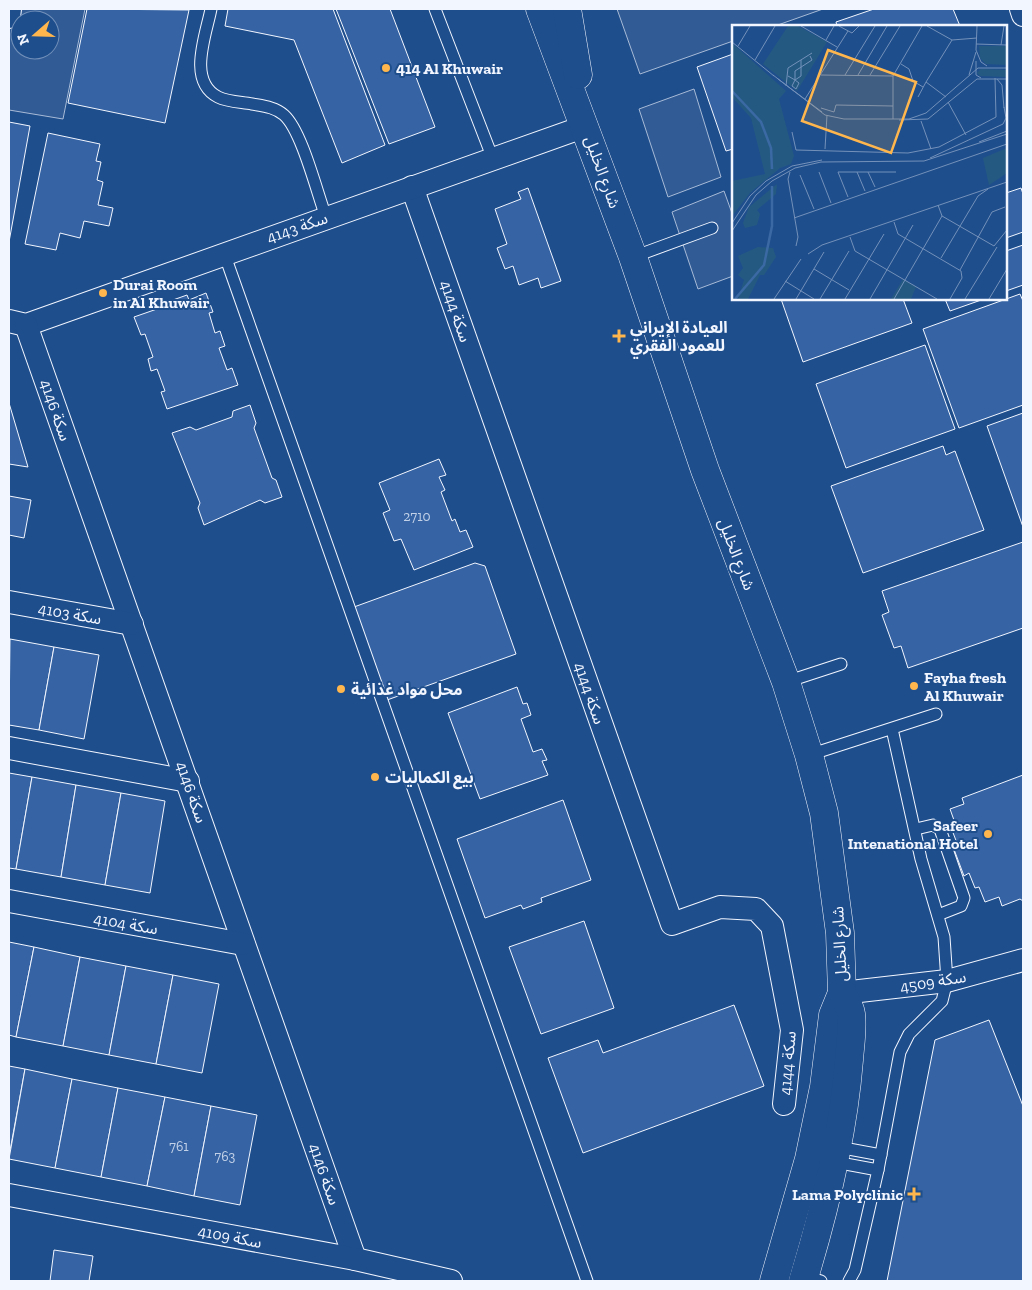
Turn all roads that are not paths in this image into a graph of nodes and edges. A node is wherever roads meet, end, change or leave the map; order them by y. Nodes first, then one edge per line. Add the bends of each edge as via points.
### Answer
1 (10, 9) edge
2 (211, 9) edge
3 (435, 9) edge
4 (540, 9) edge
5 (567, 9) edge
6 (1021, 9) edge
7 (1023, 15) edge
8 (9, 17) edge
9 (586, 126) junction
10 (494, 159) junction
11 (412, 187) junction
12 (326, 217) junction
13 (712, 228) dead end
14 (224, 253) junction
15 (633, 257) junction
16 (18, 323) edge
17 (9, 602) edge
18 (132, 624) junction
19 (841, 664) dead end
20 (786, 682) junction
21 (936, 714) dead end
22 (892, 728) junction
23 (9, 748) edge
24 (809, 755) junction
25 (188, 781) junction
26 (916, 829) junction
27 (9, 901) edge
28 (938, 915) junction
29 (243, 944) junction
30 (1023, 960) edge
31 (947, 981) junction
32 (842, 993) junction
33 (784, 1104) dead end
34 (836, 1154) junction
35 (881, 1155) junction
36 (878, 1170) junction
37 (9, 1195) edge
38 (355, 1259) junction
39 (809, 1280) edge
40 (451, 1281) edge
41 (587, 1281) edge
42 (774, 1281) edge
43 (849, 1281) edge

1 - 8 street
2 - 12 lane via 200,70 206,86 220,98 268,106 283,114 296,134
3 - 10 lane
4 - 9 street, شارع الخليل
5 - 9 street, شارع الخليل
6 - 7 street
9 - 10 street, سكة 4143
9 - 15 street, شارع الخليل
10 - 11 street, سكة 4143
11 - 12 street, سكة 4143
11 - 33 street, سكة 4144 via 672,924 720,907 756,909 772,926 792,1030
12 - 14 street, سكة 4143
13 - 15 lane
14 - 16 street, سكة 4143
14 - 41 lane
15 - 20 street, شارع الخليل via 705,470
16 - 18 street, سكة 4146
17 - 18 street, سكة 4103
18 - 25 street, سكة 4146
19 - 20 lane
20 - 24 street, شارع الخليل
21 - 22 lane
22 - 24 lane
22 - 26 lane
23 - 25 street
24 - 32 street, شارع الخليل via 824,813 834,873
25 - 29 street, سكة 4146
26 - 28 lane
26 - 28 lane via 933,825 940,828 964,898 961,906
27 - 29 street, سكة 4104
28 - 31 lane via 947,959
29 - 38 street, سكة 4146
30 - 31 street, سكة 4509
31 - 32 street, سكة 4509
31 - 35 lane via 942,1001 909,1034 900,1052
32 - 34 street, شارع الخليل via 851,1013 851,1025 847,1090
32 - 42 street, شارع الخليل via 833,1015 824,1086 809,1159
34 - 35 lane
34 - 36 lane
34 - 39 street, شارع الخليل
35 - 36 lane
36 - 43 lane via 856,1270
37 - 38 street, سكة 4109
38 - 40 street, سكة 4109

